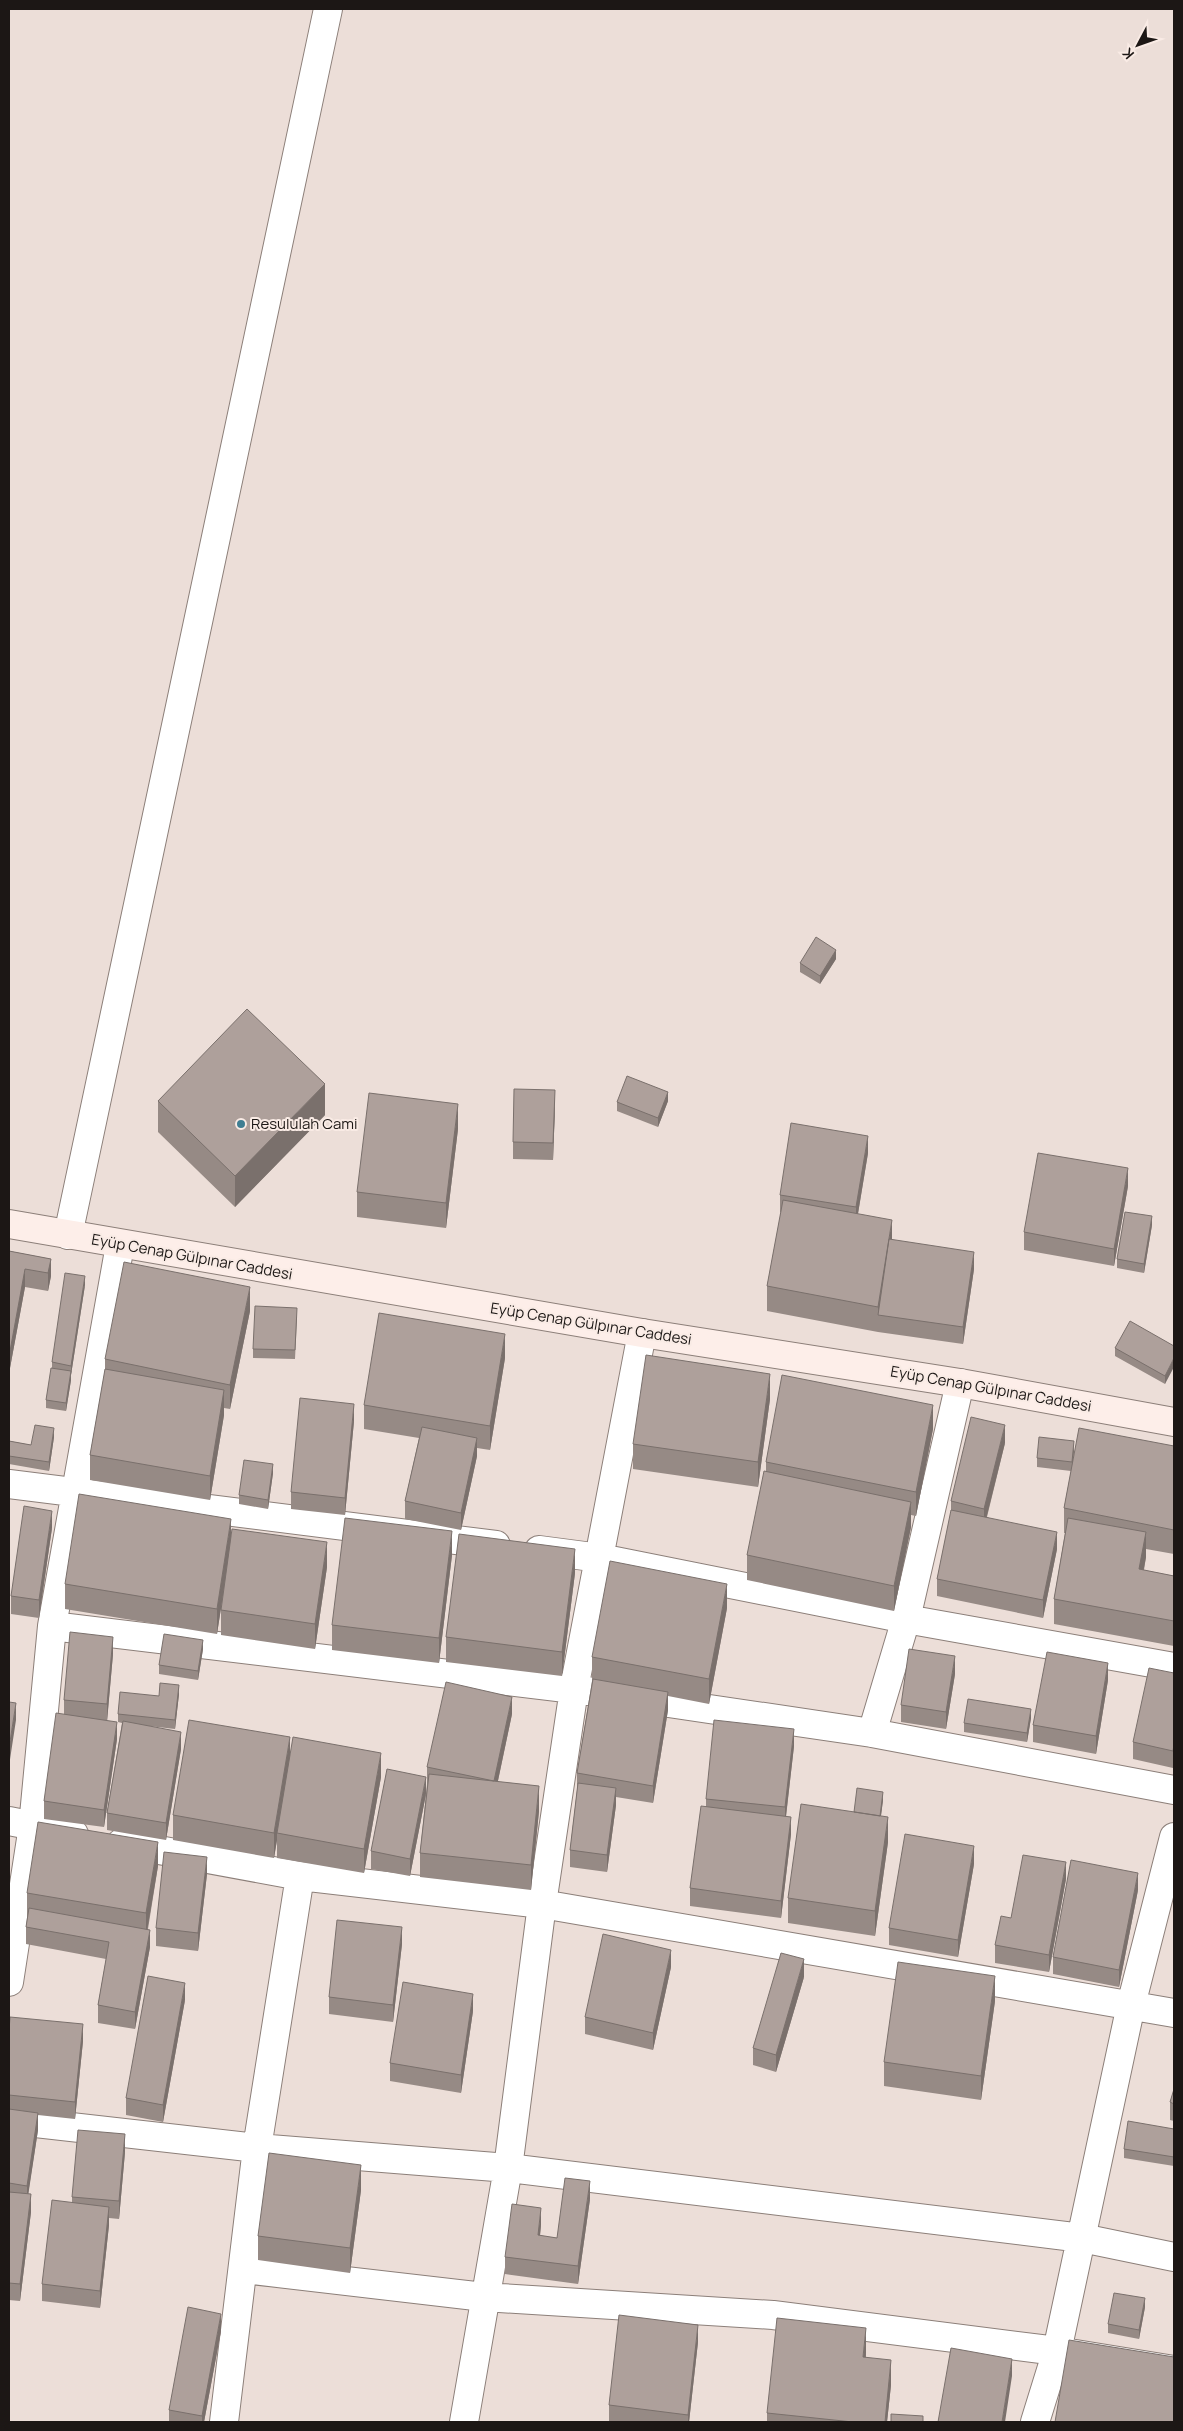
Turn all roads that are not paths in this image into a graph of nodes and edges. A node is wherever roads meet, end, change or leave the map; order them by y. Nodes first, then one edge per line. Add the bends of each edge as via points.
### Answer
1 (328, 9) edge
2 (9, 1224) edge
3 (68, 1235) junction
4 (120, 1245) junction
5 (642, 1334) junction
6 (960, 1382) junction
7 (1174, 1422) edge
8 (9, 1484) edge
9 (75, 1493) junction
10 (600, 1558) junction
11 (906, 1619) junction
12 (52, 1626) junction
13 (1174, 1667) edge
14 (574, 1689) junction
15 (872, 1733) junction
16 (1174, 1790) edge
17 (21, 1824) edge
18 (1174, 1837) edge
19 (300, 1876) junction
20 (542, 1904) junction
21 (9, 1982) edge
22 (1131, 2005) junction
23 (1174, 2013) edge
24 (9, 2120) edge
25 (257, 2148) junction
26 (508, 2168) junction
27 (1082, 2238) junction
28 (1174, 2257) edge
29 (243, 2269) junction
30 (484, 2297) junction
31 (1057, 2351) junction
32 (1174, 2370) edge
33 (224, 2422) edge
34 (464, 2422) edge
35 (1035, 2422) edge

1 - 3 street
2 - 3 street, Eyüp Cenap Gülpınar Caddesi
3 - 4 street, Eyüp Cenap Gülpınar Caddesi
4 - 5 street, Eyüp Cenap Gülpınar Caddesi
4 - 9 street
5 - 6 street, Eyüp Cenap Gülpınar Caddesi
5 - 10 street
6 - 7 street, Eyüp Cenap Gülpınar Caddesi
6 - 11 street
8 - 9 street
9 - 10 street
9 - 12 street
10 - 11 street
10 - 14 street
11 - 13 street
11 - 15 street
12 - 14 street
12 - 17 street
14 - 15 street
14 - 20 street
15 - 16 street
17 - 19 street
17 - 21 street
18 - 22 street
19 - 20 street
19 - 25 street
20 - 22 street
20 - 26 street
22 - 23 street
22 - 27 street
24 - 25 street
25 - 26 street
25 - 29 street
26 - 27 street
26 - 30 street
27 - 28 street
27 - 31 street
29 - 30 street
29 - 33 street
30 - 31 street via 773,2315
30 - 34 street
31 - 32 street
31 - 35 street

